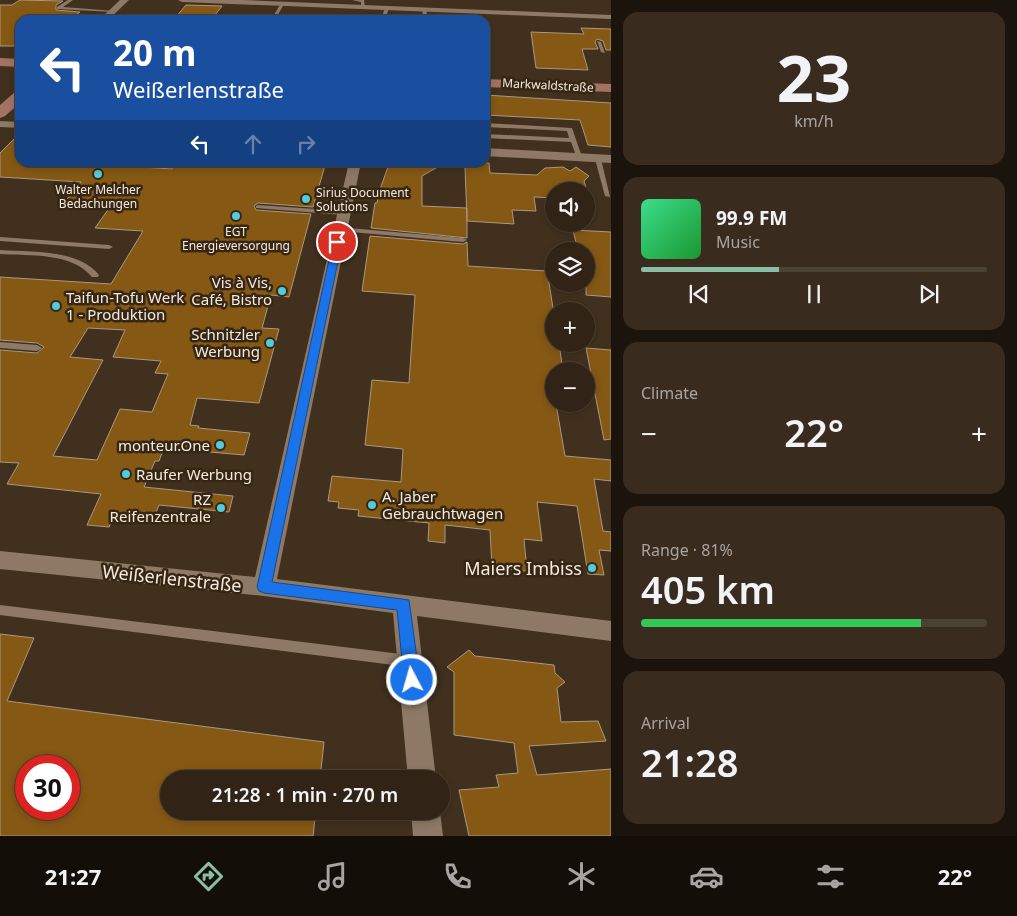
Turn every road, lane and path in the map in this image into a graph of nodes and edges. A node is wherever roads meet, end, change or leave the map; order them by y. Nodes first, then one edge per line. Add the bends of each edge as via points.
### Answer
1 (125, 0) edge
2 (182, 0) edge
3 (354, 0) edge
4 (288, 2) edge
5 (77, 3) edge
6 (363, 7) junction
7 (386, 8) junction
8 (425, 9) junction
9 (113, 11) junction
10 (108, 15) edge
11 (277, 15) edge
12 (384, 15) edge
13 (424, 15) edge
14 (611, 17) edge
15 (599, 42) dead end
16 (603, 52) dead end
17 (490, 82) edge
18 (611, 88) edge
19 (15, 100) edge
20 (0, 113) edge
21 (0, 124) edge
22 (490, 125) edge
23 (15, 126) edge
24 (490, 136) edge
25 (573, 140) junction
26 (490, 152) edge
27 (579, 157) junction
28 (598, 159) junction
29 (611, 159) edge
30 (354, 167) edge
31 (608, 196) dead end
32 (258, 207) dead end
33 (342, 221) junction
34 (0, 239) edge
35 (463, 240) dead end
36 (109, 247) dead end
37 (0, 252) edge
38 (94, 275) dead end
39 (0, 345) edge
40 (37, 348) dead end
41 (0, 560) edge
42 (264, 587) junction
43 (404, 605) junction
44 (0, 610) edge
45 (611, 631) edge
46 (410, 661) junction
47 (421, 770) edge
48 (426, 820) edge
49 (428, 836) edge

1 - 9 street
2 - 4 street
3 - 6 lane via 363,1
4 - 6 street
4 - 11 lane
5 - 5 lane via 66,8 59,8
5 - 9 lane
6 - 7 street
7 - 8 street
7 - 12 lane
8 - 13 lane
8 - 14 street
9 - 10 street
15 - 16 lane
17 - 18 main road, Markwaldstraße
19 - 20 main road
21 - 23 street
22 - 25 lane via 570,129
24 - 25 lane
25 - 27 lane
26 - 27 street
27 - 28 street
28 - 29 street
28 - 31 lane
30 - 33 street
32 - 33 lane
33 - 35 lane
33 - 42 street
34 - 36 lane
37 - 38 lane via 71,259
39 - 40 lane
41 - 42 street, Weißerlenstraße
42 - 43 street, Weißerlenstraße
43 - 45 street, Weißerlenstraße
43 - 46 street
44 - 46 lane
46 - 47 street
48 - 49 street

